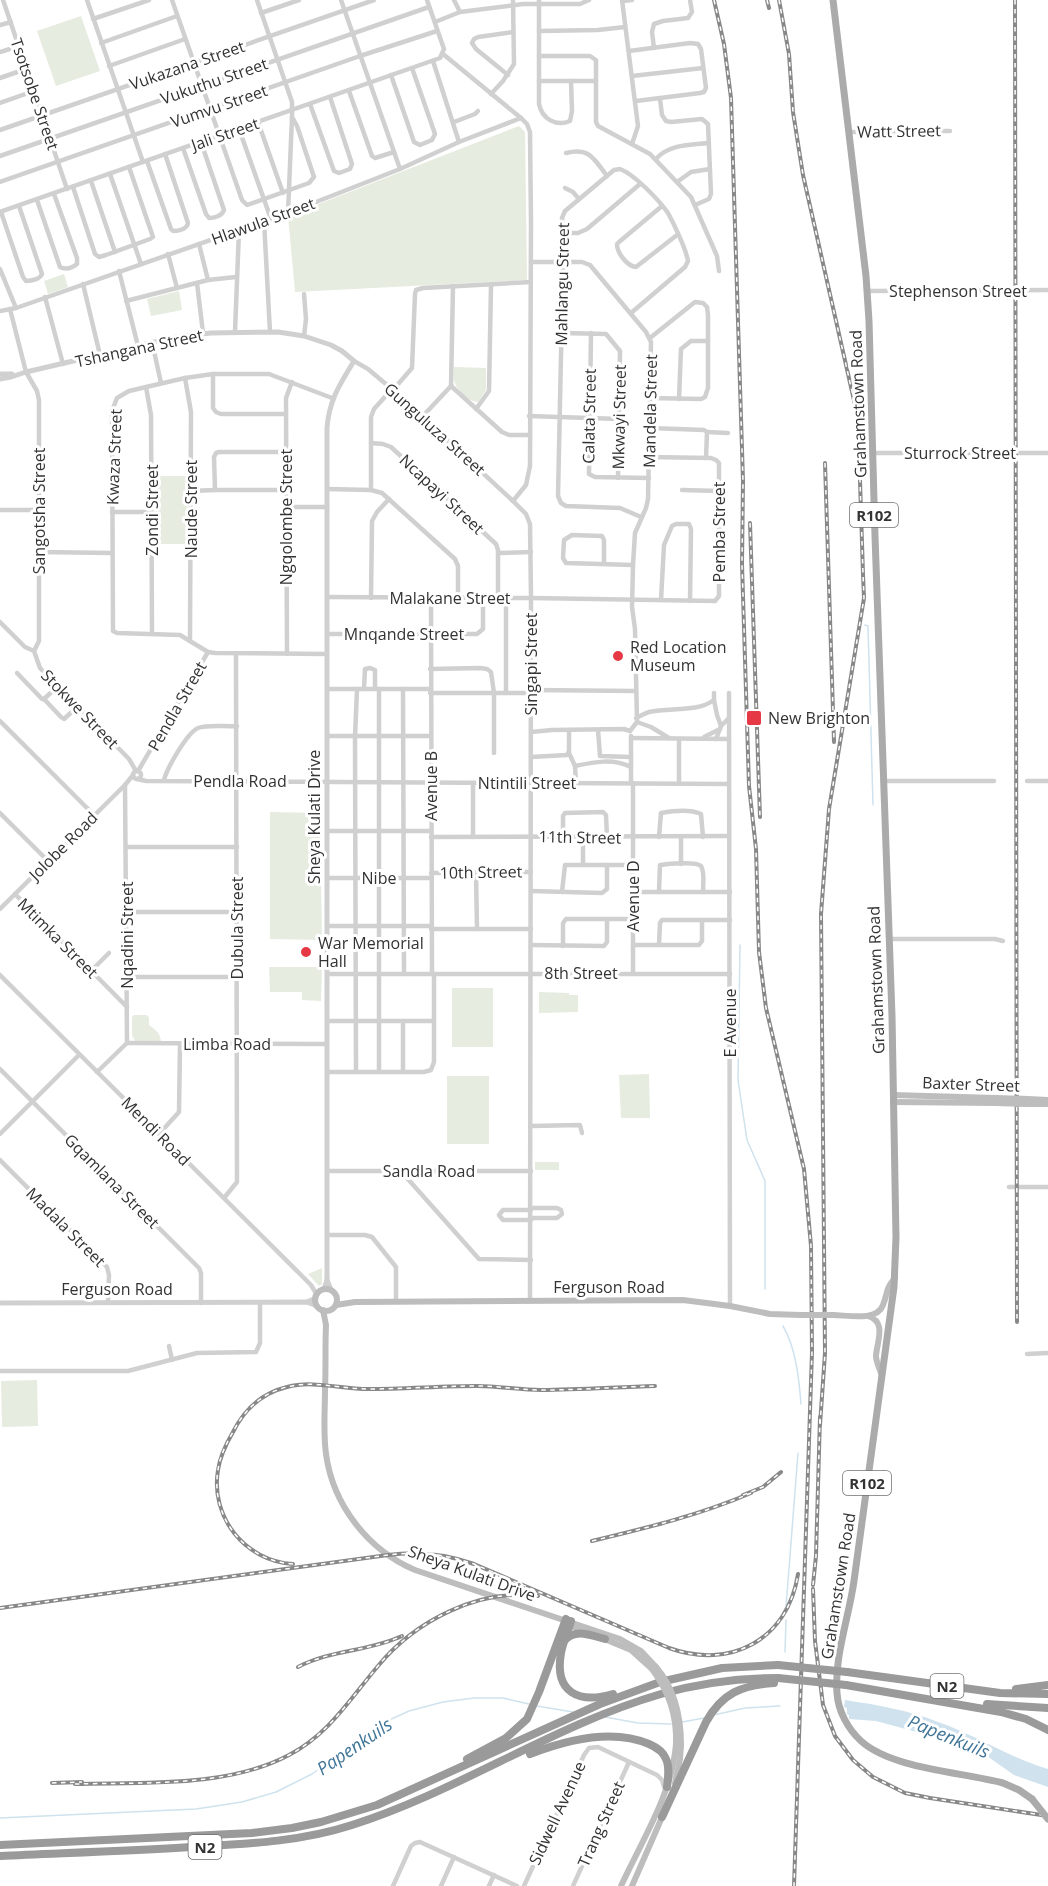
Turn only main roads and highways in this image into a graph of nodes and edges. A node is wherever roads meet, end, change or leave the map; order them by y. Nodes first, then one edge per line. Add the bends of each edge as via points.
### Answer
1 (833, 0) edge
2 (893, 1099) junction
3 (1048, 1102) edge
4 (895, 1278) junction
5 (337, 1297) junction
6 (350, 1302) junction
7 (335, 1307) junction
8 (320, 1308) junction
9 (867, 1316) junction
10 (326, 1325) junction
11 (882, 1376) junction
12 (568, 1622) junction
13 (605, 1639) junction
14 (563, 1642) junction
15 (742, 1666) junction
16 (654, 1668) junction
17 (777, 1680) junction
18 (1048, 1685) edge
19 (950, 1687) junction
20 (888, 1692) junction
21 (1048, 1694) edge
22 (1048, 1707) edge
23 (1048, 1730) edge
24 (678, 1744) junction
25 (416, 1788) junction
26 (666, 1790) junction
27 (432, 1794) junction
28 (662, 1817) junction
29 (1048, 1819) edge
30 (0, 1845) edge
31 (0, 1856) edge
32 (621, 1886) edge
33 (632, 1886) edge

1 - 2 main road, Grahamstown Road / R102 via 867,291
2 - 3 main road, Baxter Street, bridge
2 - 4 main road, Grahamstown Road / R102
4 - 9 main road via 887,1288 881,1309
4 - 11 main road, Grahamstown Road / R102
5 - 6 main road, Ferguson Road
5 - 7 main road
5 - 8 main road via 331,1290 323,1290 316,1297
6 - 7 main road, Ferguson Road
6 - 9 main road, Ferguson Road, bridge via 682,1300 770,1314
7 - 8 main road via 328,1311
7 - 10 main road, Sheya Kulati Drive
8 - 10 main road, Sheya Kulati Drive
9 - 11 main road via 879,1326 876,1357
10 - 12 main road, Sheya Kulati Drive via 326,1452 335,1488 357,1525 388,1555 411,1568
11 - 29 main road, Grahamstown Road / R102, bridge via 839,1663 837,1696 845,1720 861,1741 879,1754 1004,1783 1032,1799
12 - 13 main road
12 - 14 highway
12 - 16 main road via 628,1642
12 - 25 highway via 527,1719 506,1738
13 - 14 highway via 583,1633
13 - 16 main road via 631,1650
14 - 15 highway via 561,1675 569,1690 583,1698 600,1697 693,1671
15 - 19 highway, N2, bridge via 778,1665
15 - 25 highway, N2 via 669,1679 600,1704
16 - 24 main road, bridge via 666,1680 676,1701 681,1726
17 - 20 highway, N2, bridge via 826,1682
17 - 27 highway, N2 via 702,1684 660,1695 578,1726
17 - 28 highway via 745,1687 723,1699 711,1713
18 - 19 highway via 1011,1689
19 - 21 highway, N2
20 - 22 highway, N2
20 - 23 highway via 1016,1715
24 - 26 main road
24 - 28 main road via 676,1779
25 - 30 highway, N2 via 335,1819 280,1830
26 - 27 highway via 668,1765 662,1752 642,1741 615,1737 573,1741 541,1750
26 - 32 main road
27 - 31 highway, N2 via 351,1826 293,1839
28 - 33 main road

